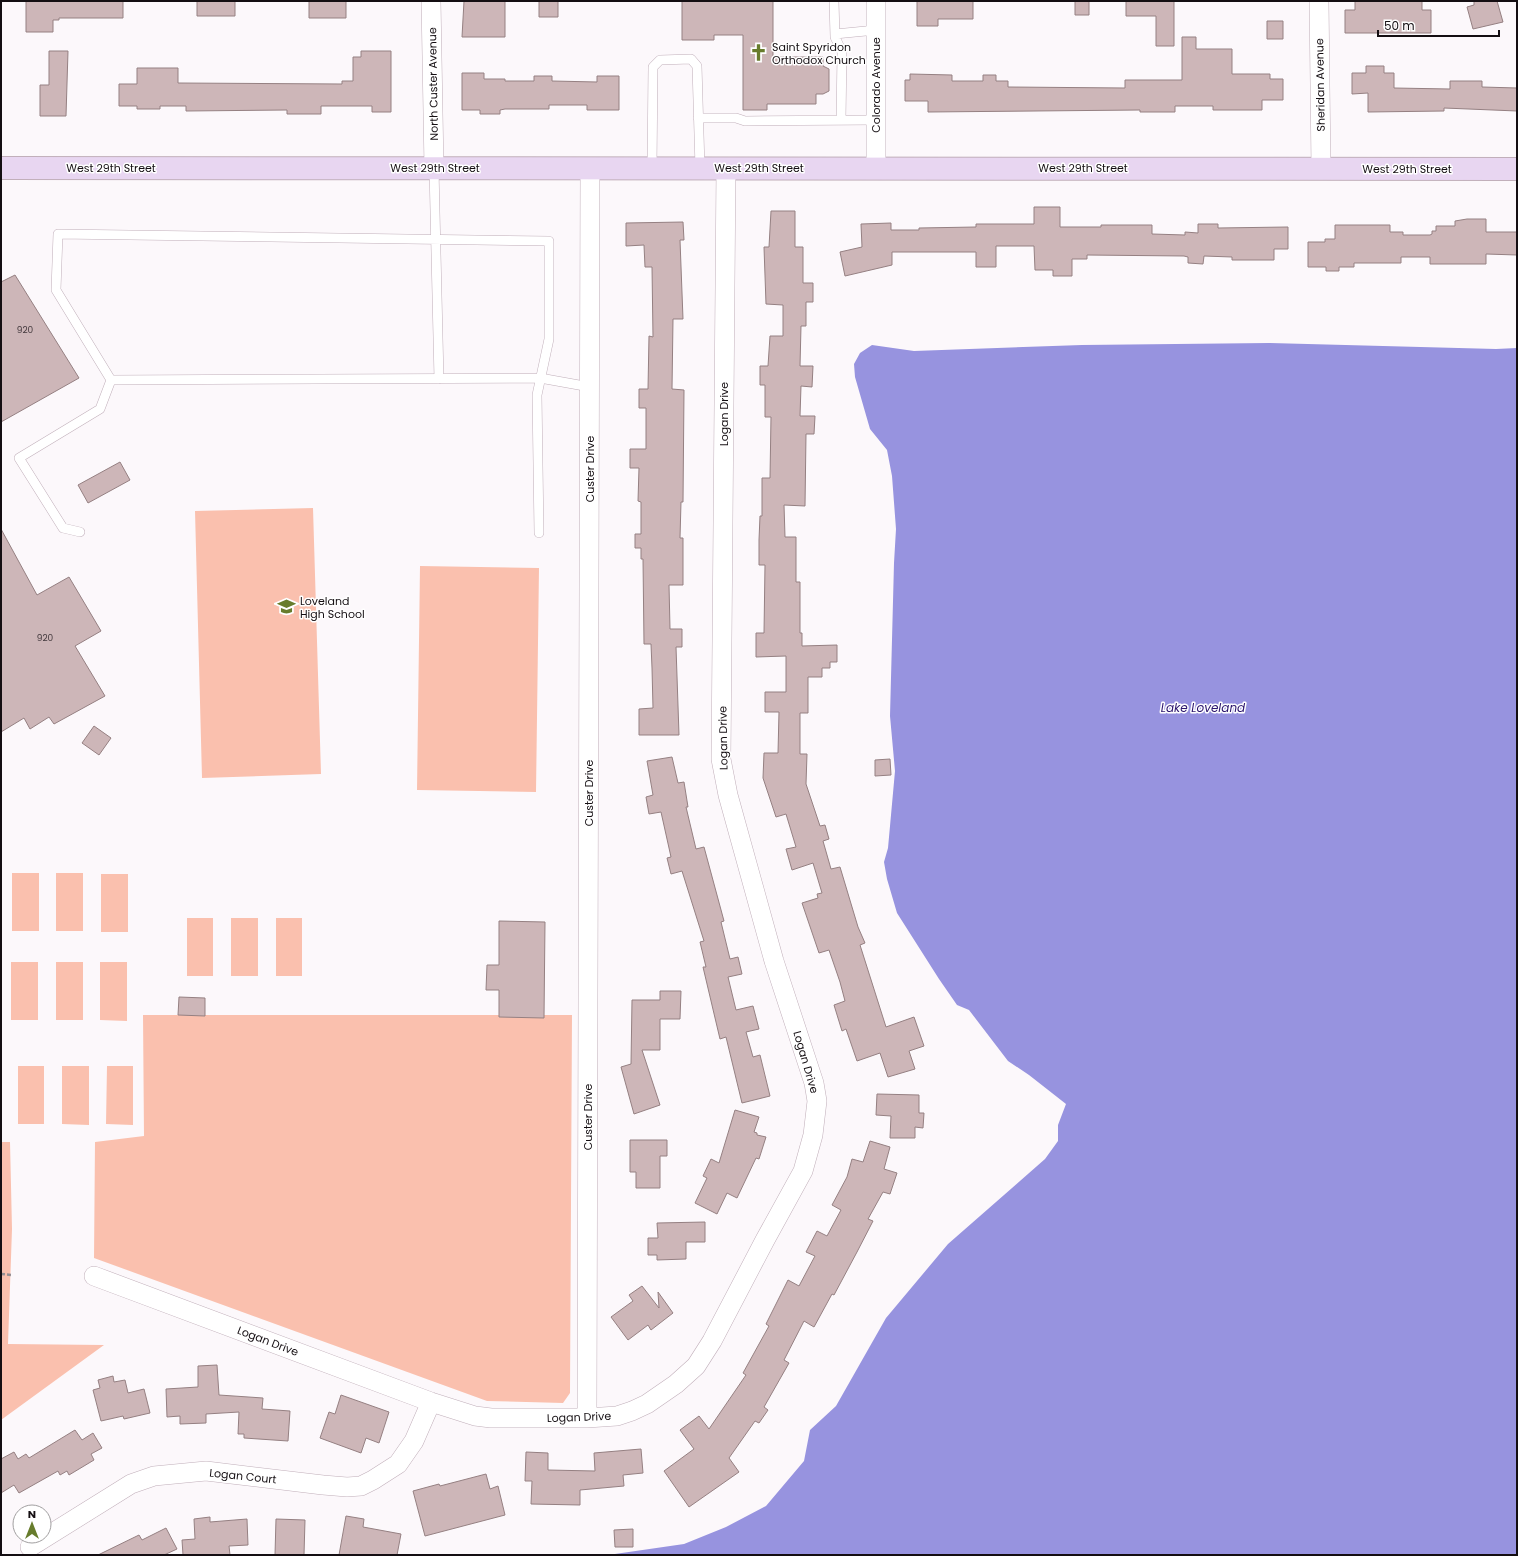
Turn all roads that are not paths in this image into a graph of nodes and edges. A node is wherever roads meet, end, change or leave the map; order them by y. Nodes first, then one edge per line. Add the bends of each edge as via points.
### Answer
1 (431, 1) edge
2 (834, 1) edge
3 (876, 1) edge
4 (1319, 1) edge
5 (876, 30) junction
6 (835, 34) junction
7 (698, 118) junction
8 (841, 120) junction
9 (876, 120) junction
10 (1, 168) edge
11 (434, 168) junction
12 (590, 168) junction
13 (652, 168) junction
14 (700, 168) junction
15 (726, 168) junction
16 (876, 168) junction
17 (1321, 168) junction
18 (1517, 169) edge
19 (435, 240) junction
20 (540, 378) junction
21 (439, 379) junction
22 (111, 380) junction
23 (590, 387) junction
24 (80, 532) dead end
25 (539, 533) dead end
26 (94, 1276) dead end
27 (431, 1402) junction
28 (587, 1418) junction
29 (30, 1547) dead end

1 - 11 street, North Custer Avenue
2 - 6 lane
3 - 5 street, Colorado Avenue
4 - 17 street, Sheridan Avenue
5 - 6 lane
5 - 9 street, Colorado Avenue
6 - 8 lane via 842,52
7 - 8 lane via 736,118 745,121
7 - 13 lane via 697,66 691,59 660,60 653,67
7 - 14 lane
8 - 9 lane
9 - 16 street, Colorado Avenue
10 - 11 main road, West 29th Street
11 - 12 main road, West 29th Street
11 - 19 lane
12 - 13 main road, West 29th Street
12 - 23 street, Custer Drive
13 - 14 main road, West 29th Street
14 - 15 main road, West 29th Street
15 - 16 main road, West 29th Street
15 - 28 street, Logan Drive via 722,759 728,795 774,961 814,1083 817,1101 813,1135 803,1171 712,1341 696,1366 676,1384 632,1411 617,1416
16 - 17 main road, West 29th Street
17 - 18 main road, West 29th Street
19 - 20 lane via 549,241 549,339
19 - 21 lane
19 - 22 lane via 58,234 56,290
20 - 21 lane
20 - 23 lane
20 - 25 lane via 537,395
21 - 22 lane
22 - 24 lane via 100,409 18,458 63,528
23 - 28 street, Custer Drive
26 - 27 street, Logan Drive
27 - 28 street, Logan Drive via 475,1416 491,1418
27 - 29 street, Logan Court via 414,1441 398,1464 361,1486 347,1487 206,1471 154,1476 131,1484

